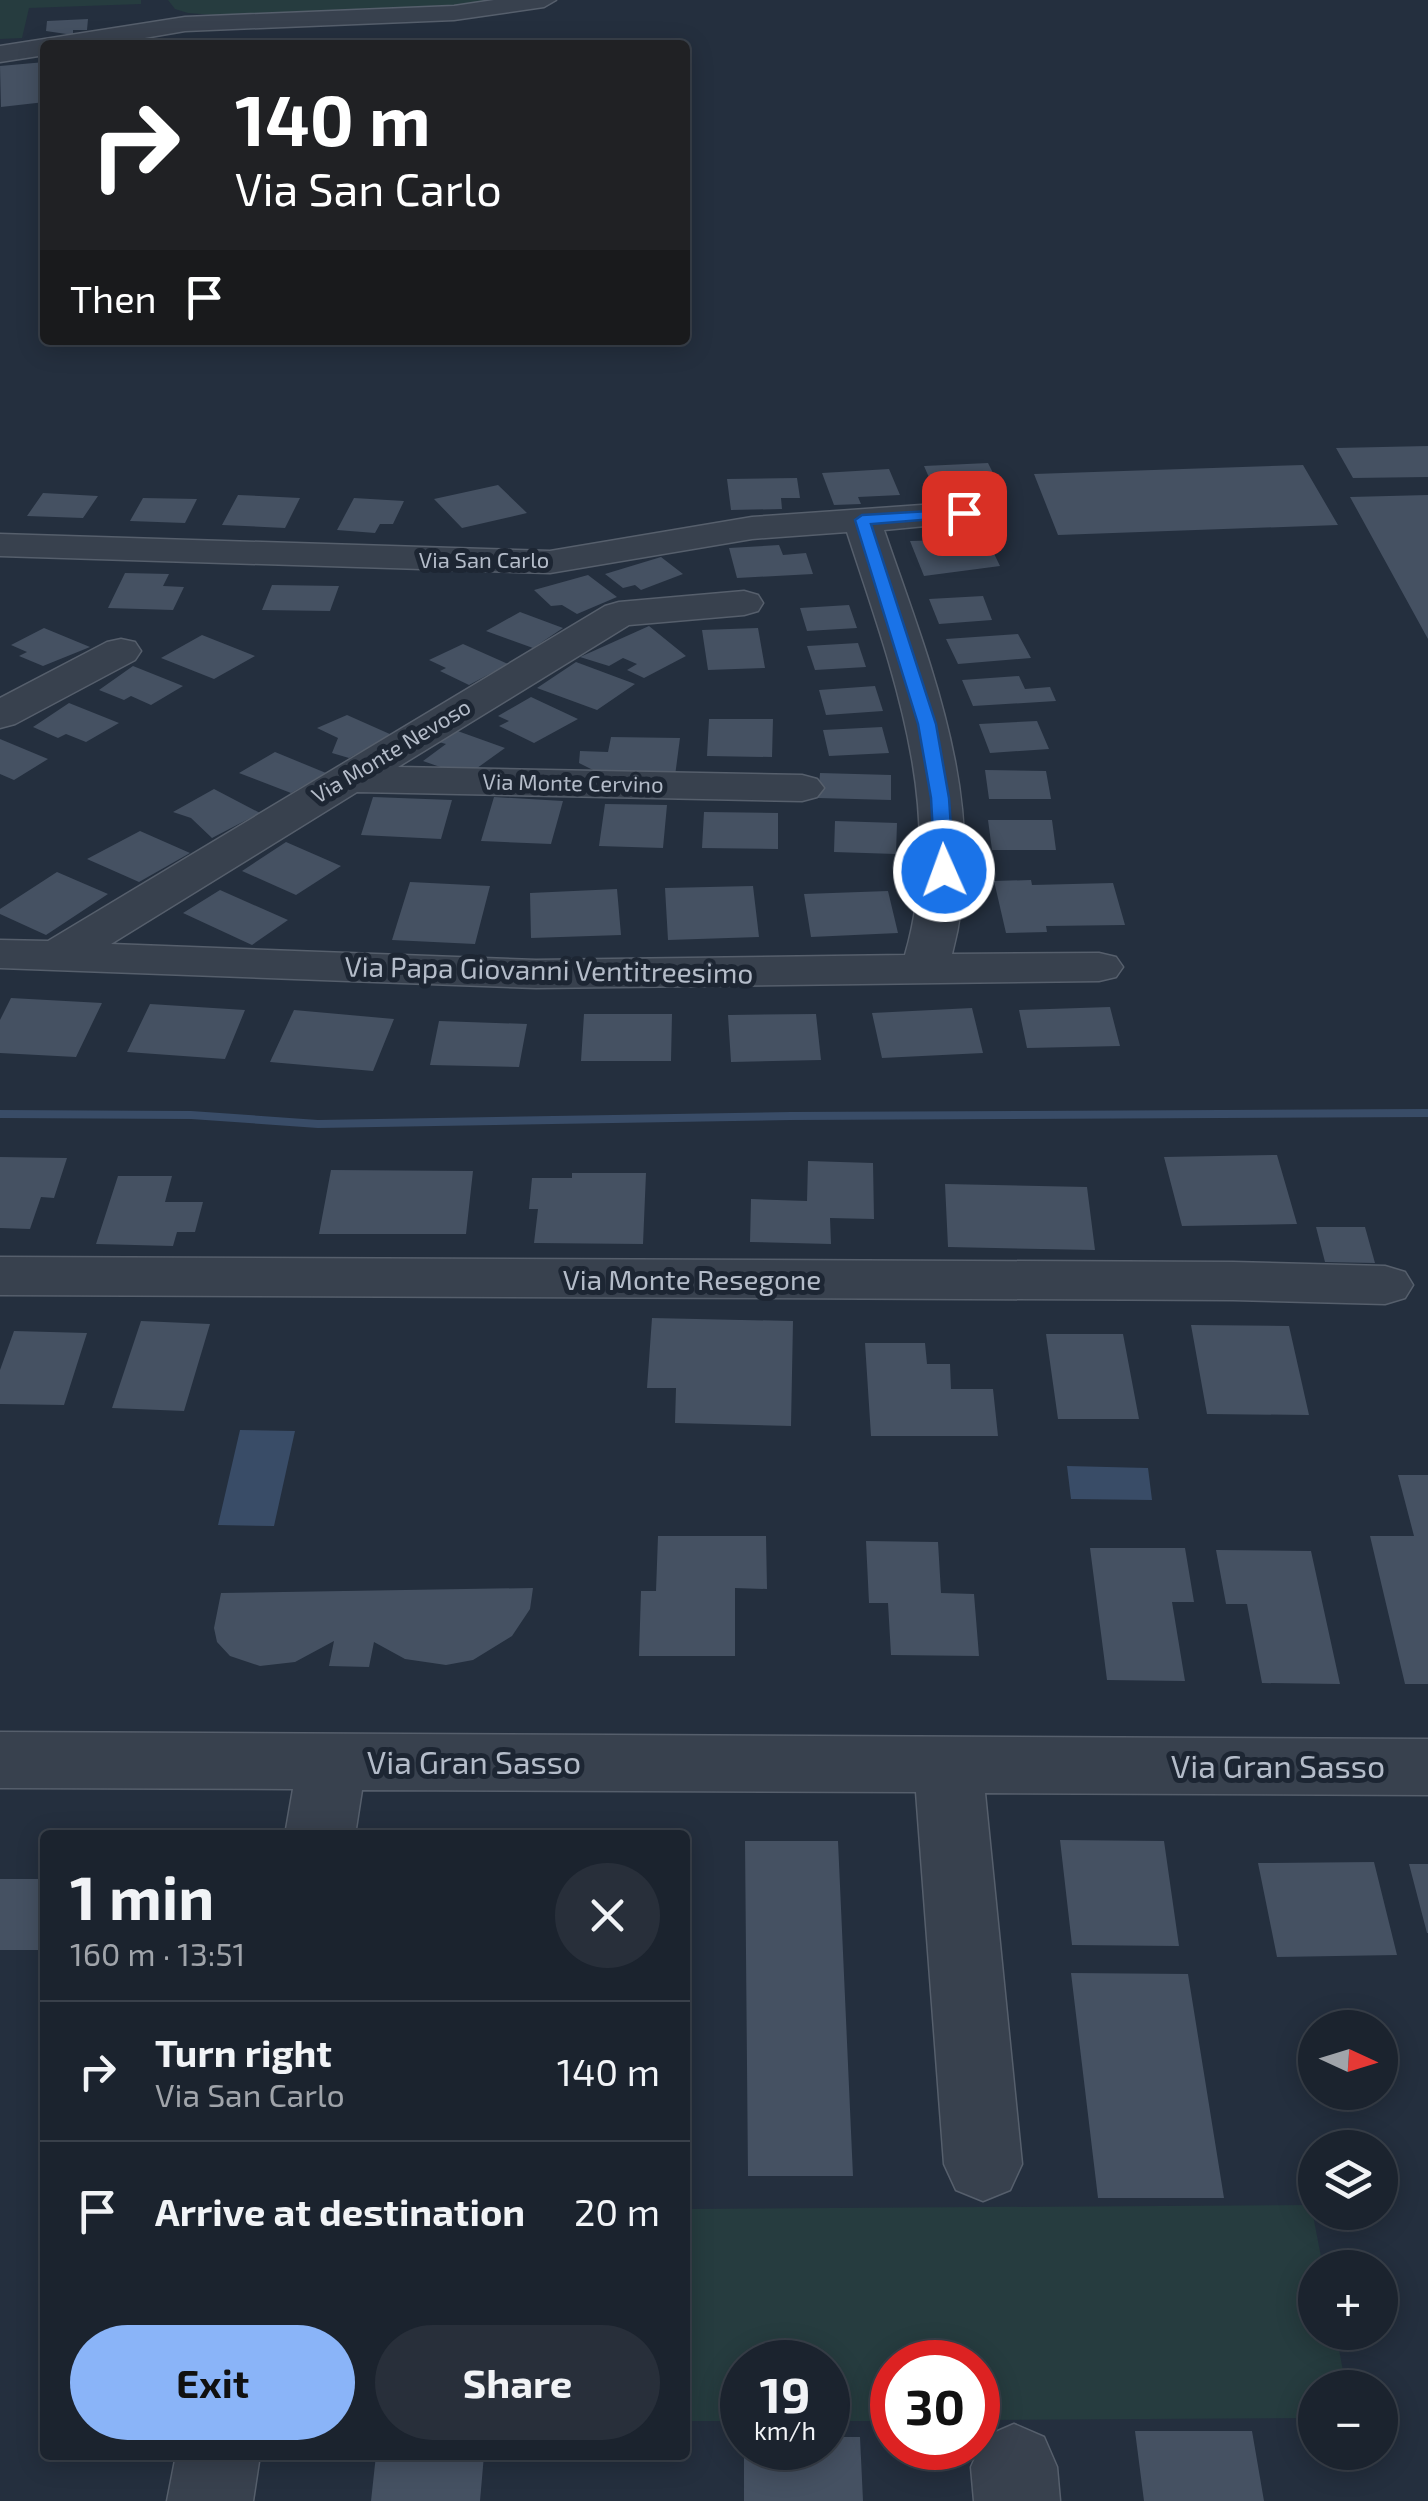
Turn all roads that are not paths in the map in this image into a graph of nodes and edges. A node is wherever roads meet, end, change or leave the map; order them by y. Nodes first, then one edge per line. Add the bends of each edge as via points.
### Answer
1 (544, 0) edge
2 (524, 2) edge
3 (75, 40) edge
4 (40, 48) edge
5 (0, 54) edge
6 (964, 513) dead end
7 (862, 520) junction
8 (0, 545) edge
9 (744, 603) dead end
10 (121, 651) dead end
11 (0, 715) edge
12 (344, 778) junction
13 (802, 788) dead end
14 (0, 954) edge
15 (58, 956) junction
16 (1099, 967) dead end
17 (924, 971) junction
18 (0, 1276) edge
19 (1385, 1285) dead end
20 (0, 1760) edge
21 (332, 1762) junction
22 (948, 1766) junction
23 (1428, 1767) edge
24 (321, 1830) edge
25 (983, 2164) dead end
26 (217, 2460) edge
27 (210, 2501) edge

1 - 2 street
2 - 3 street via 454,13 157,16
4 - 5 street
6 - 7 street, Via San Carlo
7 - 8 street, Via San Carlo via 752,528 550,562
7 - 17 street via 922,707 940,798 943,904
9 - 12 street, Via Monte Nevoso via 620,614
10 - 11 street
12 - 13 street, Via Monte Cervino
12 - 15 street, Via Monte Nevoso
14 - 15 street, Via Papa Giovanni Ventitreesimo
15 - 17 street, Via Papa Giovanni Ventitreesimo via 536,974
16 - 17 street, Via Papa Giovanni Ventitreesimo
18 - 19 street, Via Monte Resegone
20 - 21 street, Via Gran Sasso
21 - 22 street, Via Gran Sasso
21 - 24 street
22 - 23 street, Via Gran Sasso
22 - 25 street
26 - 27 street

